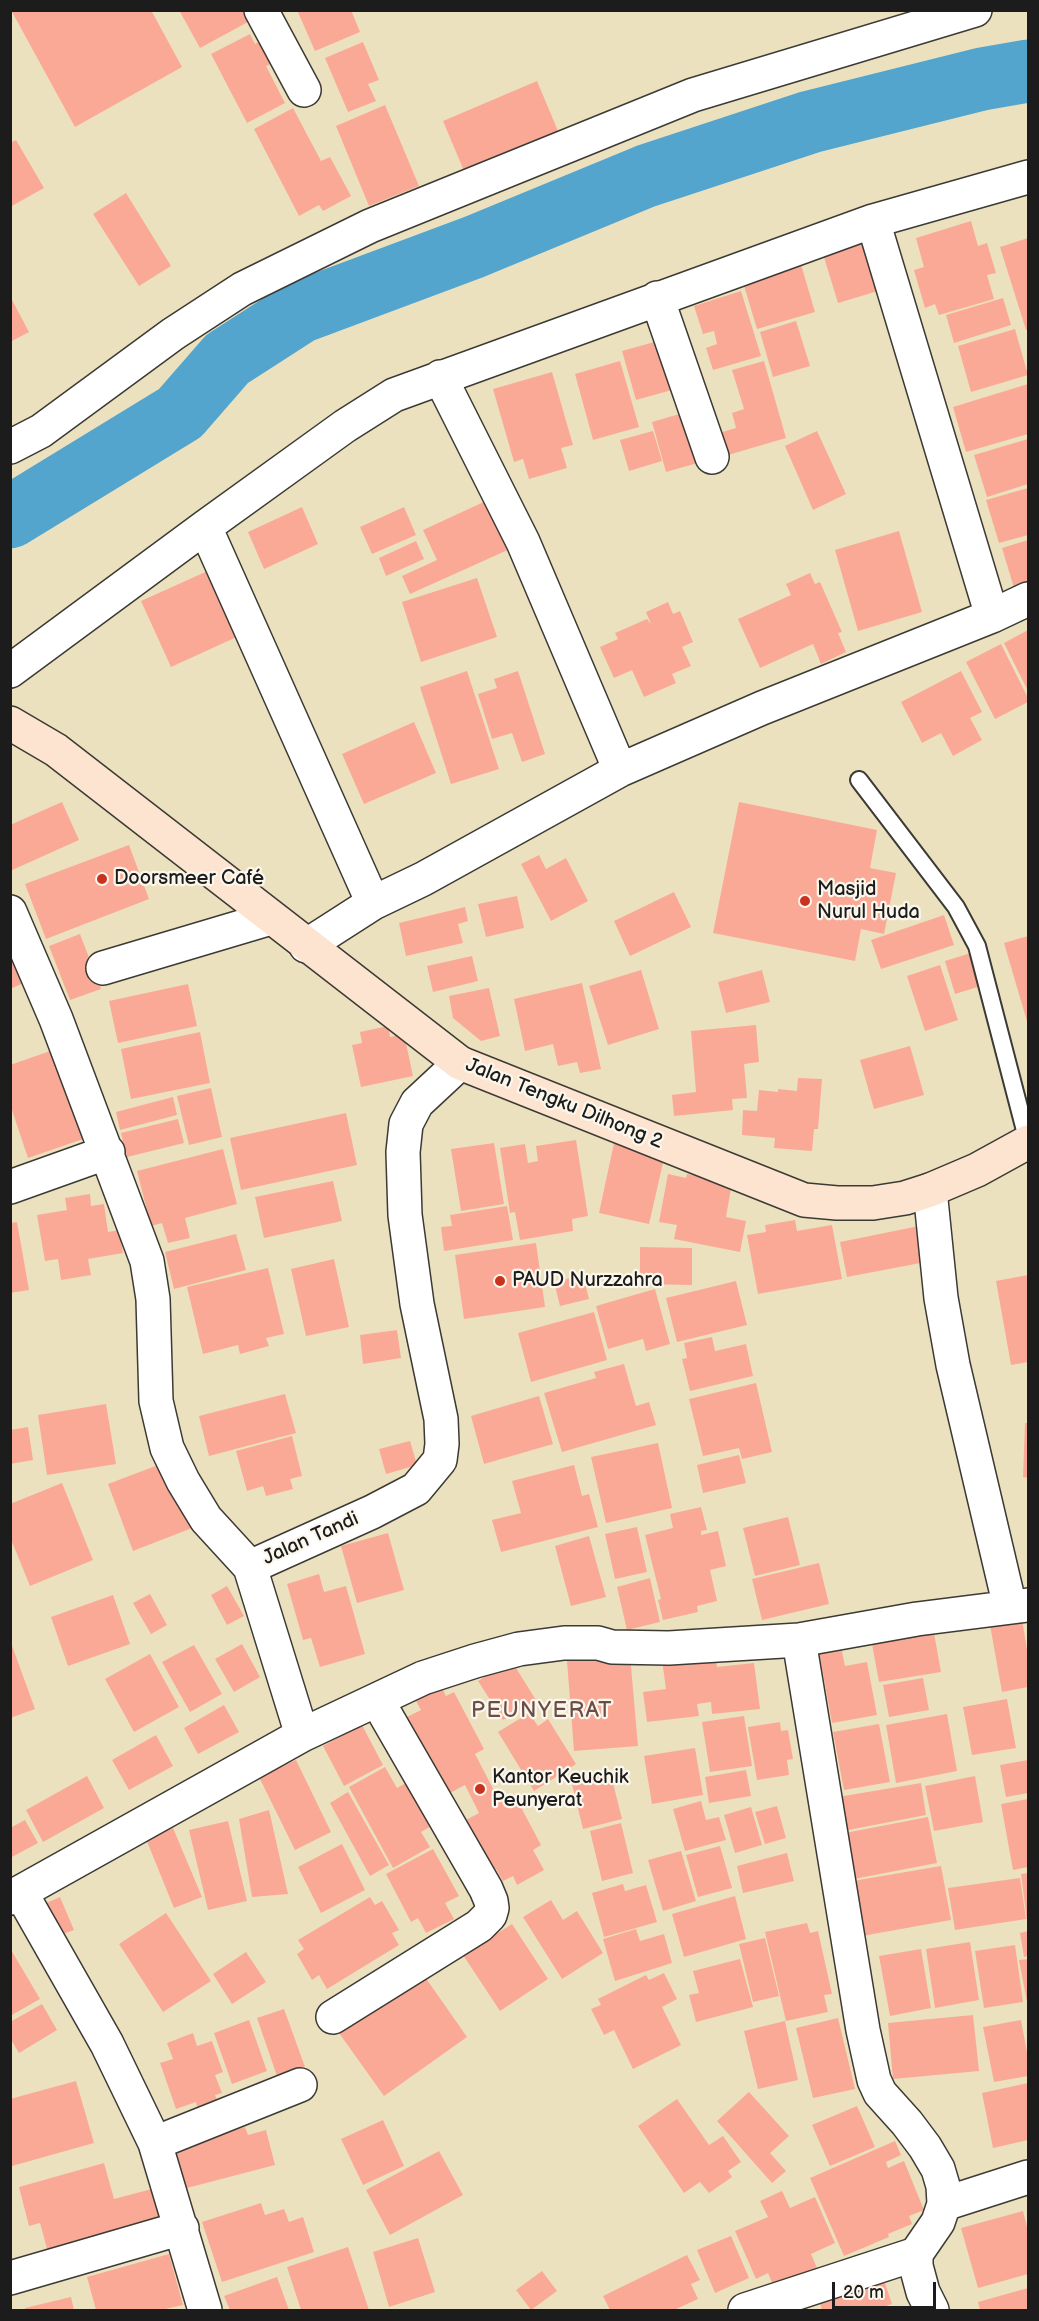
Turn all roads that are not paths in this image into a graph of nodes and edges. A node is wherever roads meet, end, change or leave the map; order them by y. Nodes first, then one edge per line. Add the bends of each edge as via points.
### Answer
1 (261, 10) edge
2 (975, 10) edge
3 (940, 15) edge
4 (304, 90) dead end
5 (1029, 177) edge
6 (873, 221) junction
7 (657, 298) junction
8 (440, 377) junction
9 (10, 447) edge
10 (712, 457) dead end
11 (205, 527) junction
12 (1029, 599) edge
13 (992, 616) junction
14 (10, 671) edge
15 (10, 723) edge
16 (620, 770) junction
17 (859, 780) dead end
18 (374, 903) junction
19 (10, 912) edge
20 (271, 918) junction
21 (306, 946) junction
22 (103, 968) dead end
23 (460, 1063) junction
24 (1028, 1142) edge
25 (108, 1152) junction
26 (10, 1187) edge
27 (930, 1190) junction
28 (250, 1567) junction
29 (1019, 1606) edge
30 (799, 1640) junction
31 (377, 1700) junction
32 (302, 1735) junction
33 (16, 1896) edge
34 (333, 2017) dead end
35 (300, 2085) dead end
36 (155, 2143) junction
37 (1029, 2177) edge
38 (944, 2204) junction
39 (182, 2228) junction
40 (916, 2254) junction
41 (10, 2278) edge
42 (205, 2310) edge
43 (745, 2310) edge
44 (932, 2310) edge

1 - 4 street
2 - 3 street
3 - 9 street via 693,95 370,226 242,289 173,334 41,431
5 - 6 street
6 - 7 street
6 - 13 street
7 - 8 street
7 - 10 street
8 - 11 street via 394,395 345,426
8 - 16 street via 524,542
11 - 14 street
11 - 18 street
12 - 13 street
13 - 16 street
15 - 20 street, Jalan Tengku Dilhong 2 via 56,750
16 - 18 street
17 - 24 lane via 956,908 977,946
18 - 21 street
19 - 25 street
20 - 21 street, Jalan Tengku Dilhong 2
20 - 22 street
21 - 23 street, Jalan Tengku Dilhong 2
23 - 27 street, Jalan Tengku Dilhong 2 via 804,1200 873,1203
23 - 28 street, Jalan Tandi via 417,1103 406,1124 403,1152 405,1215 417,1304 441,1419 440,1460 416,1489
24 - 27 street, Jalan Tengku Dilhong 2
25 - 26 street
25 - 28 street via 147,1261 153,1299 156,1401 167,1448 207,1519
27 - 29 street via 952,1365
28 - 32 street, Jalan Tandi
29 - 30 street
30 - 31 street via 669,1648 564,1643 519,1649 423,1678
30 - 38 street via 874,2080 938,2169
31 - 32 street
31 - 34 street via 486,1889 492,1908 479,1926
32 - 33 street
33 - 36 street via 107,2044
35 - 36 street
36 - 39 street
37 - 38 street
38 - 40 street via 938,2222
39 - 41 street
39 - 42 street
40 - 43 street
40 - 44 street via 923,2292

